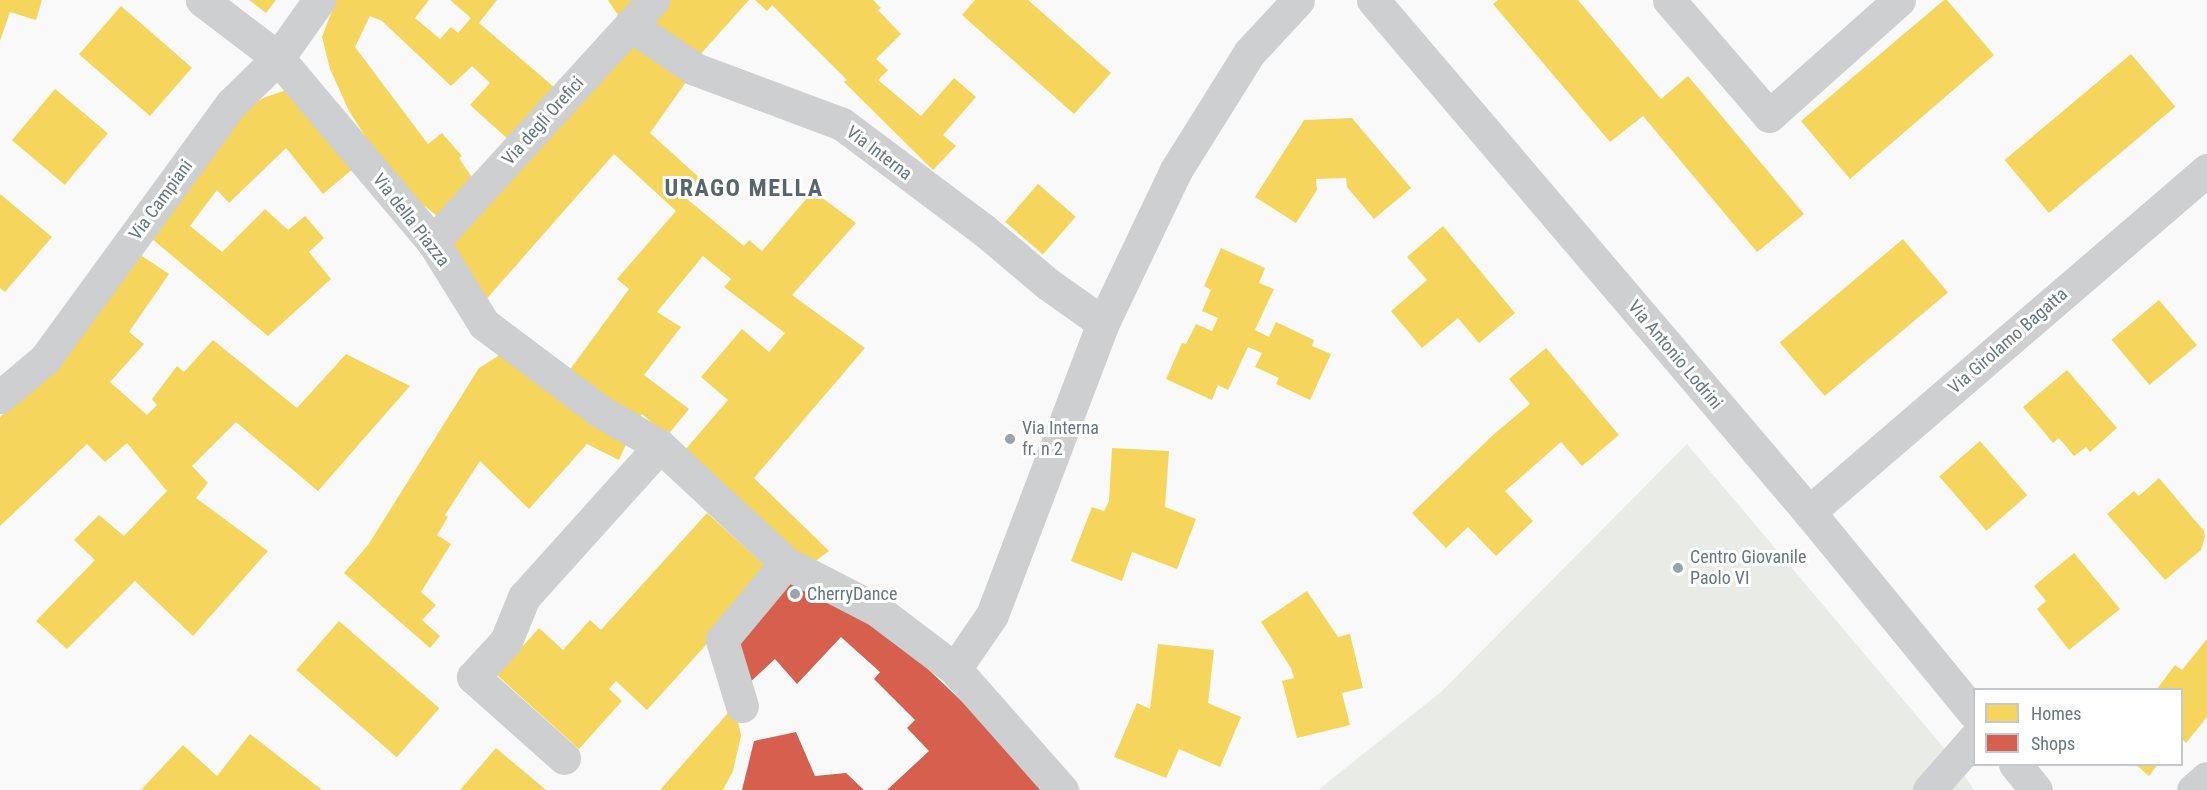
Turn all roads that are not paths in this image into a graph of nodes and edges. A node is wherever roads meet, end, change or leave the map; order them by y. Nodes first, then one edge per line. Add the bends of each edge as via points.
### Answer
1 (202, 0) edge
2 (319, 0) edge
3 (653, 0) edge
4 (1298, 0) edge
5 (1373, 0) edge
6 (1669, 0) edge
7 (1899, 0) edge
8 (630, 25) junction
9 (278, 58) junction
10 (2207, 170) edge
11 (433, 242) junction
12 (1104, 323) junction
13 (0, 397) edge
14 (660, 446) junction
15 (1809, 512) junction
16 (786, 563) junction
17 (955, 669) junction
18 (742, 706) dead end
19 (1973, 712) edge
20 (1973, 740) edge
21 (564, 758) dead end
22 (2014, 766) edge
23 (2015, 766) edge
24 (2207, 778) edge
25 (1062, 790) edge
26 (1929, 790) edge
27 (2016, 790) edge
28 (2036, 790) edge
29 (2193, 790) edge

1 - 9 street, Via della Piazza
2 - 9 street, Via Campiani
3 - 8 street, Via degli Orefici
4 - 12 street via 1249,53 1176,170
5 - 15 street, Via Antonio Lodrini
6 - 7 street via 1770,116
8 - 11 street, Via degli Orefici
8 - 12 street, Via Interna via 695,69 842,124
9 - 11 street, Via della Piazza
9 - 13 street, Via Campiani via 232,103 45,359
10 - 15 street, Via Girolamo Bagatta
11 - 14 street, Via della Piazza via 484,324 600,411
12 - 17 street via 992,615
14 - 16 street, Via della Piazza
14 - 21 street via 524,597 506,641 473,677
15 - 19 street, Via Antonio Lodrini
16 - 17 street, Via della Piazza via 877,610
16 - 18 street via 722,640
17 - 25 street, Via della Piazza
20 - 26 street
22 - 27 street
23 - 28 street
24 - 29 street

